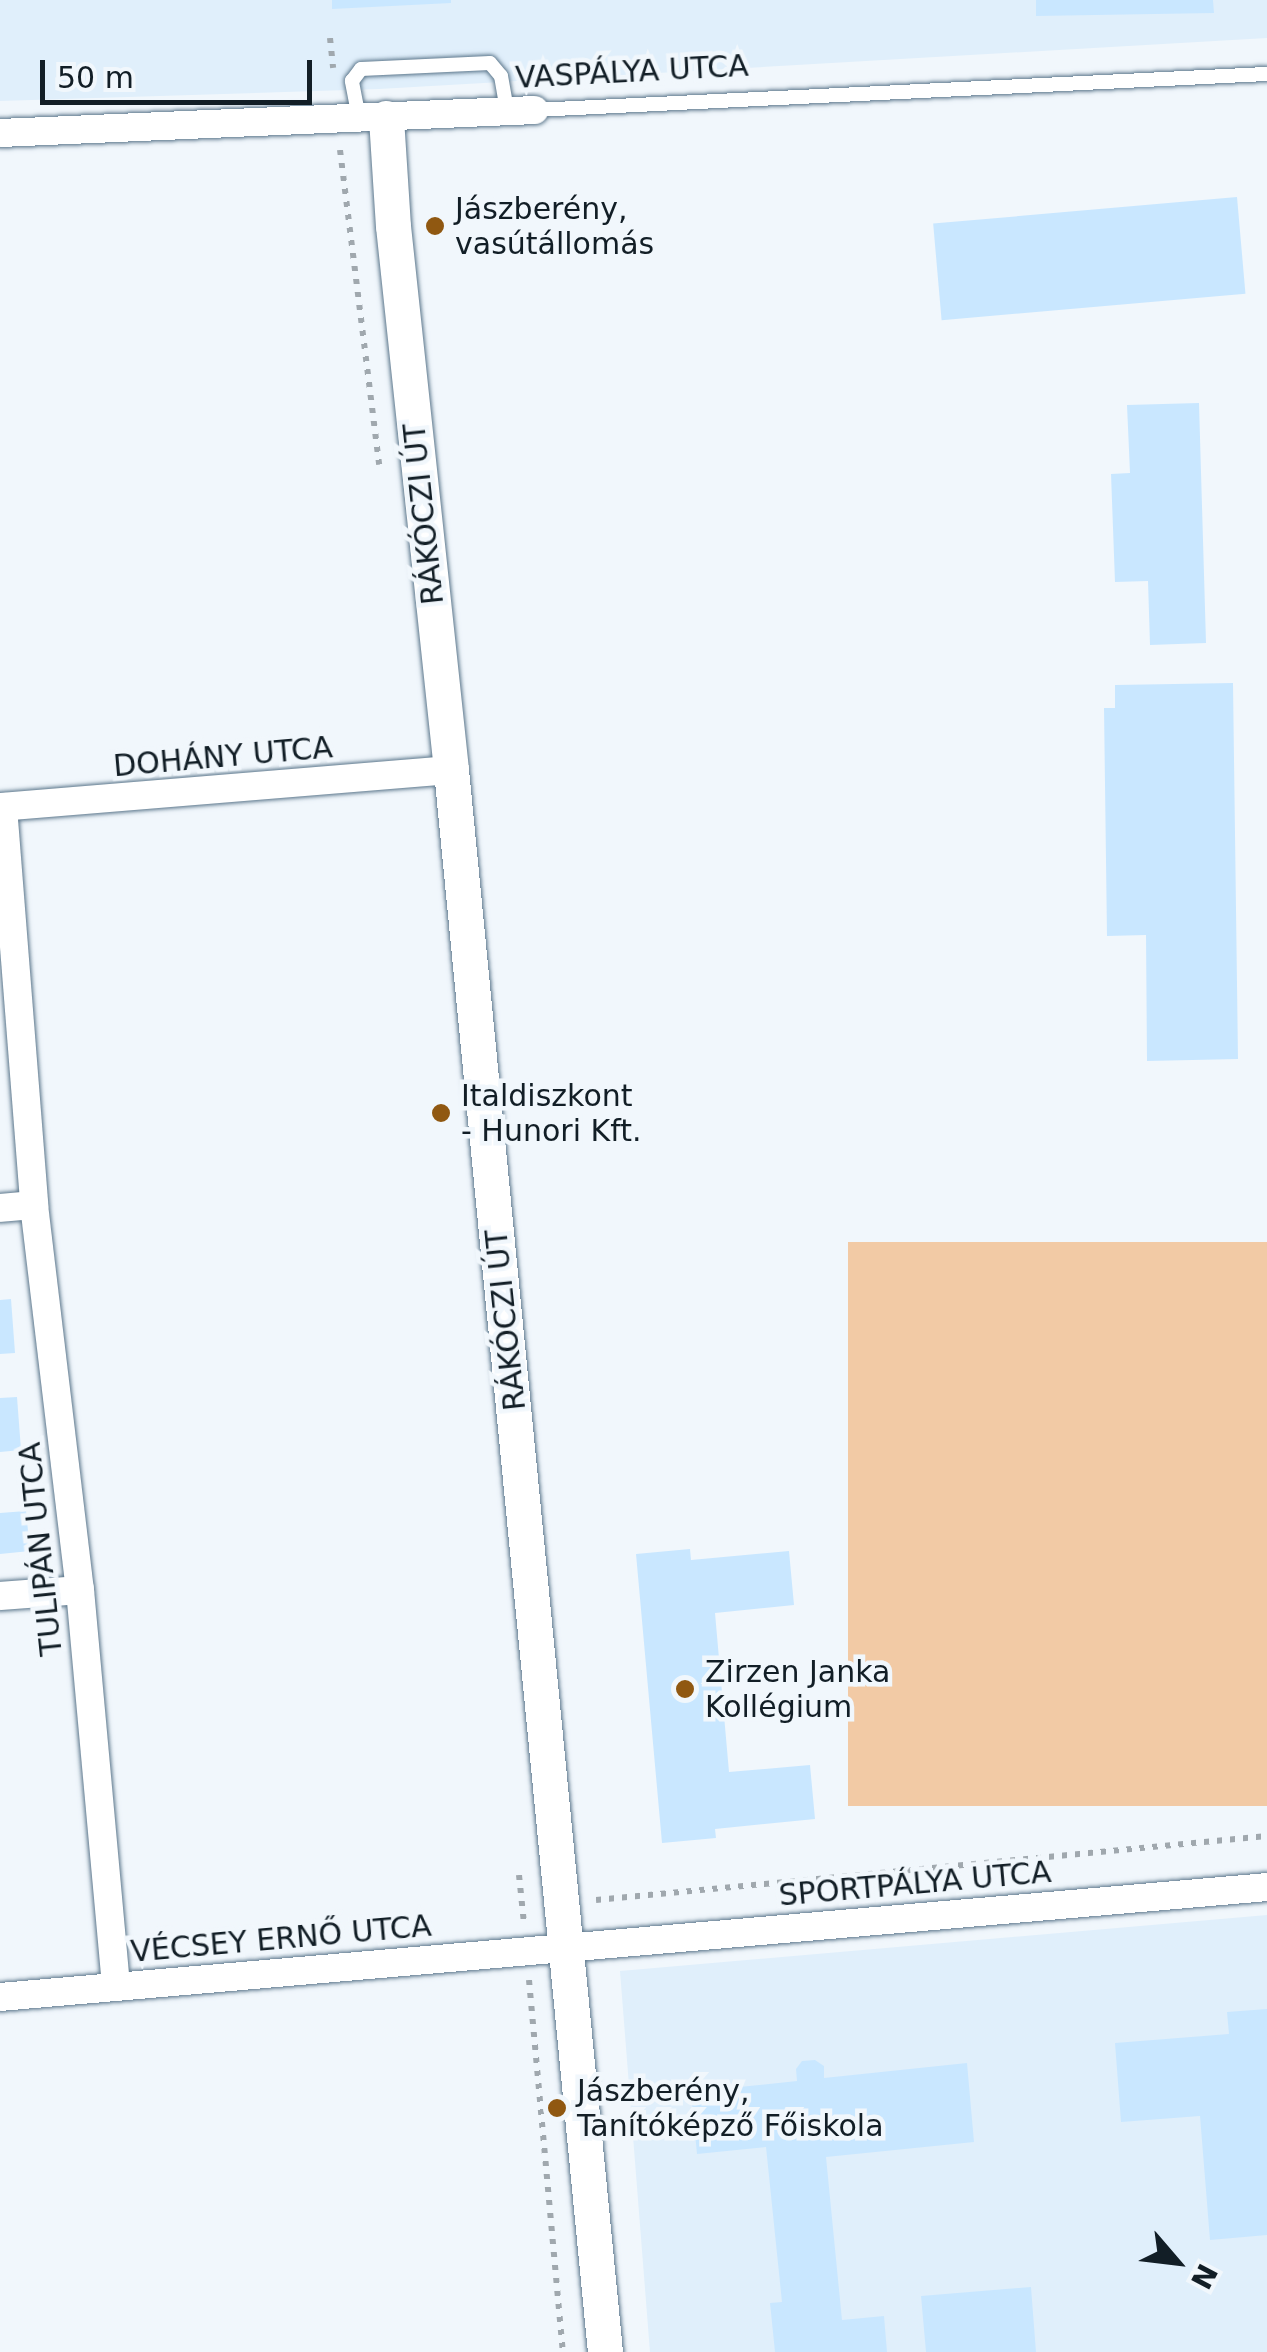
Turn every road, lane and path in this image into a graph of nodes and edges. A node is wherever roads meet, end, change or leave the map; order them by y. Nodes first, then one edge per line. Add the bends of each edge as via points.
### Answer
1 (1267, 74) edge
2 (521, 110) junction
3 (360, 119) junction
4 (0, 133) edge
5 (380, 469) dead end
6 (451, 770) junction
7 (1, 807) edge
8 (34, 1205) junction
9 (0, 1208) edge
10 (80, 1590) junction
11 (0, 1596) edge
12 (1267, 1836) edge
13 (518, 1866) dead end
14 (1267, 1887) edge
15 (620, 1899) dead end
16 (568, 1946) junction
17 (526, 1950) junction
18 (116, 1986) junction
19 (0, 1996) edge
20 (563, 2352) edge
21 (606, 2352) edge

1 - 2 lane, VASPÁLYA UTCA
2 - 3 street, VASPÁLYA UTCA
2 - 3 lane via 490,62 362,69 352,82
3 - 4 street, VASPÁLYA UTCA
3 - 5 path
3 - 6 street, RÁKÓCZI ÚT via 400,288
6 - 7 street, DOHÁNY UTCA
6 - 16 street, RÁKÓCZI ÚT
7 - 8 street, TULIPÁN UTCA
8 - 9 street
8 - 10 street, TULIPÁN UTCA
10 - 11 street
10 - 18 street, TULIPÁN UTCA
12 - 15 path
13 - 17 path
14 - 16 street, SPORTPÁLYA UTCA
16 - 17 street, VÉCSEY ERNŐ UTCA
16 - 21 street, RÁKÓCZI ÚT
17 - 18 street, VÉCSEY ERNŐ UTCA
17 - 20 path
18 - 19 street, VÉCSEY ERNŐ UTCA

